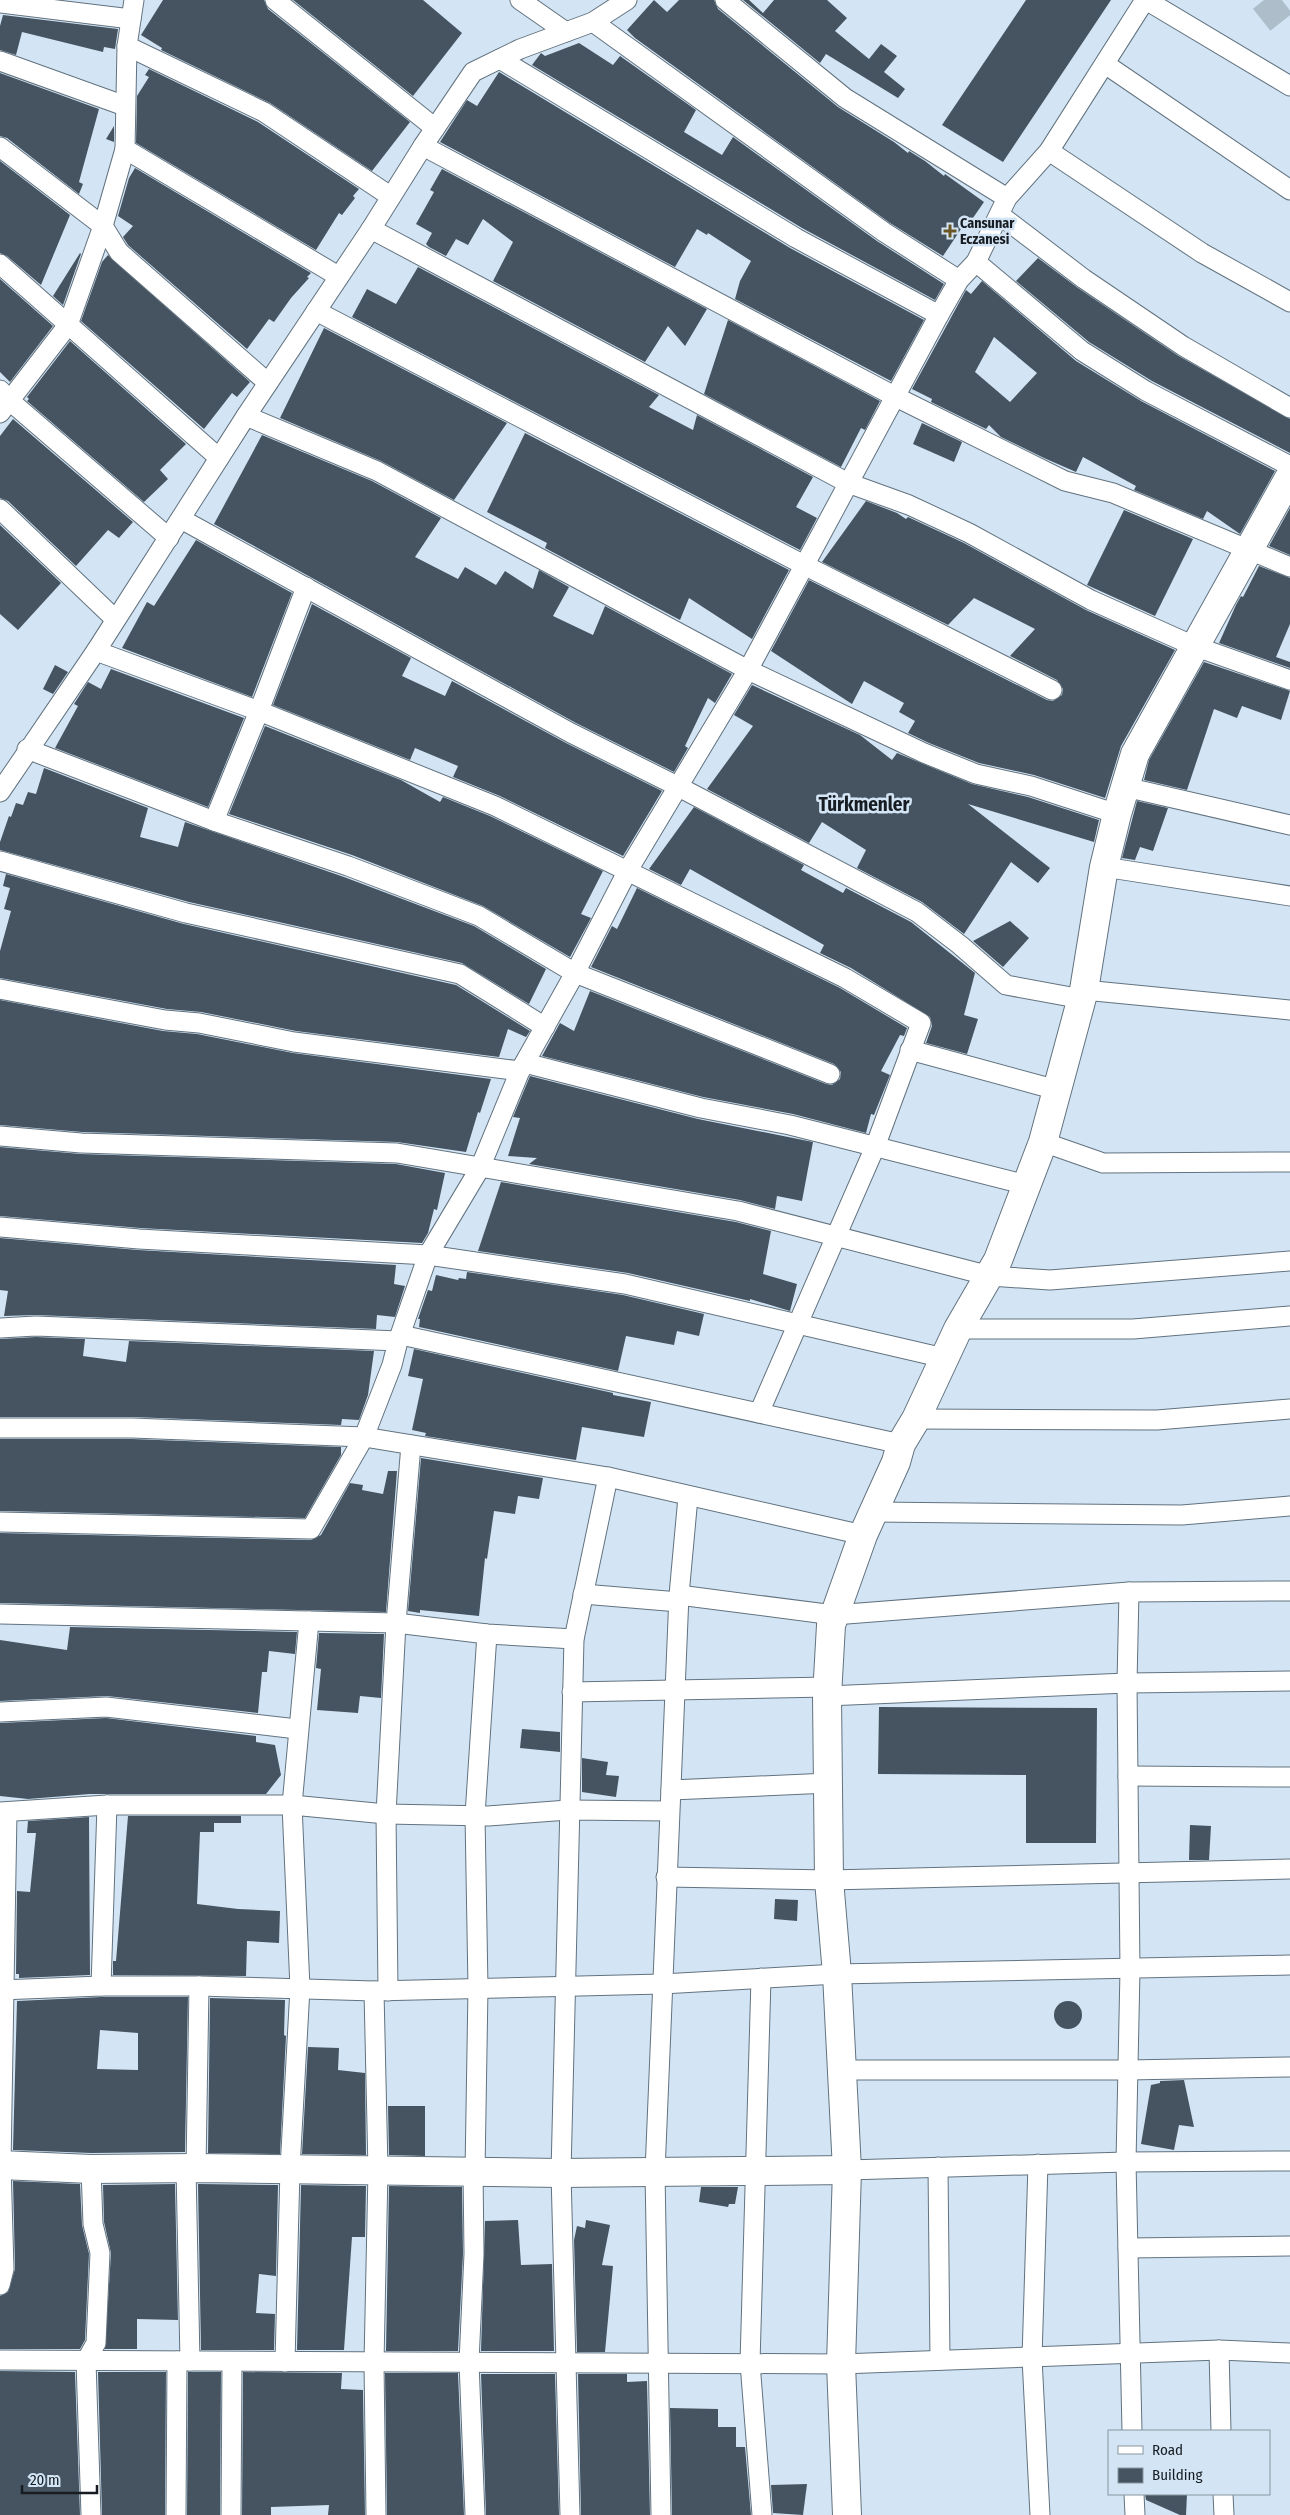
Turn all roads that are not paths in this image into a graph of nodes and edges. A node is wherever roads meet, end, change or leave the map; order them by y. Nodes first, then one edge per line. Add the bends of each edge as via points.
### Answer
1 (134, 0) edge
2 (274, 0) edge
3 (520, 0) edge
4 (725, 0) edge
5 (1145, 0) edge
6 (0, 3) edge
7 (616, 3) edge
8 (131, 19) junction
9 (593, 22) junction
10 (566, 32) junction
11 (127, 46) junction
12 (500, 59) junction
13 (0, 61) edge
14 (1105, 64) junction
15 (1290, 86) edge
16 (125, 106) junction
17 (435, 128) junction
18 (0, 146) edge
19 (423, 146) junction
20 (125, 149) junction
21 (1049, 151) junction
22 (1290, 190) edge
23 (390, 196) junction
24 (1003, 207) junction
25 (103, 226) junction
26 (371, 229) junction
27 (976, 262) junction
28 (0, 264) edge
29 (338, 276) junction
30 (959, 280) junction
31 (1290, 302) edge
32 (316, 311) junction
33 (939, 315) junction
34 (68, 325) junction
35 (268, 383) junction
36 (896, 397) junction
37 (3, 402) edge
38 (1290, 408) edge
39 (246, 416) junction
40 (219, 458) junction
41 (1290, 466) edge
42 (1290, 476) edge
43 (848, 483) junction
44 (0, 509) edge
45 (181, 519) junction
46 (169, 538) junction
47 (1248, 548) junction
48 (804, 565) junction
49 (1290, 567) edge
50 (306, 587) junction
51 (115, 619) junction
52 (1194, 646) junction
53 (96, 651) junction
54 (748, 670) junction
55 (1290, 680) edge
56 (1052, 690) dead end
57 (259, 711) junction
58 (28, 750) junction
59 (677, 786) junction
60 (1125, 787) junction
61 (0, 792) edge
62 (1117, 814) junction
63 (214, 821) junction
64 (1290, 826) edge
65 (0, 861) edge
66 (1104, 867) junction
67 (628, 870) junction
68 (1290, 896) edge
69 (575, 974) junction
70 (0, 989) edge
71 (1083, 994) junction
72 (1290, 1010) edge
73 (545, 1027) junction
74 (910, 1050) junction
75 (522, 1067) junction
76 (830, 1074) dead end
77 (1057, 1090) junction
78 (0, 1136) edge
79 (1043, 1142) junction
80 (875, 1147) junction
81 (1290, 1162) edge
82 (480, 1168) junction
83 (1027, 1185) junction
84 (0, 1227) edge
85 (836, 1237) junction
86 (428, 1255) junction
87 (1290, 1261) edge
88 (990, 1276) junction
89 (1290, 1316) edge
90 (797, 1324) junction
91 (0, 1328) edge
92 (958, 1329) junction
93 (399, 1338) junction
94 (944, 1358) junction
95 (1290, 1409) edge
96 (759, 1413) junction
97 (916, 1419) junction
98 (0, 1428) edge
99 (364, 1437) junction
100 (901, 1444) junction
101 (411, 1445) junction
102 (608, 1477) junction
103 (688, 1497) junction
104 (1290, 1506) edge
105 (0, 1522) edge
106 (868, 1523) junction
107 (1290, 1591) edge
108 (1128, 1592) junction
109 (584, 1594) junction
110 (679, 1598) junction
111 (0, 1614) edge
112 (834, 1615) junction
113 (309, 1621) junction
114 (396, 1624) junction
115 (487, 1634) junction
116 (574, 1639) junction
117 (1290, 1681) edge
118 (1127, 1683) junction
119 (828, 1691) junction
120 (572, 1692) junction
121 (676, 1692) junction
122 (0, 1712) edge
123 (297, 1728) junction
124 (1128, 1776) junction
125 (1290, 1777) edge
126 (829, 1783) junction
127 (670, 1790) junction
128 (107, 1805) junction
129 (292, 1805) junction
130 (568, 1810) junction
131 (669, 1811) junction
132 (4, 1812) edge
133 (386, 1814) junction
134 (475, 1816) junction
135 (1290, 1869) edge
136 (1129, 1874) junction
137 (666, 1876) junction
138 (829, 1880) junction
139 (1290, 1965) edge
140 (1130, 1970) junction
141 (837, 1974) junction
142 (760, 1978) junction
143 (662, 1984) junction
144 (101, 1986) junction
145 (199, 1986) junction
146 (564, 1986) junction
147 (300, 1988) junction
148 (478, 1988) junction
149 (3, 1990) edge
150 (381, 1991) junction
151 (1290, 2067) edge
152 (842, 2070) junction
153 (1128, 2070) junction
154 (1290, 2161) edge
155 (1126, 2162) junction
156 (1038, 2164) junction
157 (0, 2165) edge
158 (938, 2167) junction
159 (191, 2168) junction
160 (92, 2169) junction
161 (290, 2169) junction
162 (378, 2170) junction
163 (847, 2170) junction
164 (474, 2171) junction
165 (756, 2171) junction
166 (655, 2172) junction
167 (561, 2173) junction
168 (1290, 2246) edge
169 (1128, 2248) junction
170 (0, 2286) edge
171 (1219, 2350) junction
172 (1290, 2353) edge
173 (1130, 2355) junction
174 (1032, 2358) junction
175 (0, 2360) edge
176 (940, 2360) junction
177 (86, 2361) junction
178 (183, 2361) junction
179 (232, 2362) junction
180 (285, 2362) junction
181 (374, 2362) junction
182 (469, 2362) junction
183 (568, 2363) junction
184 (658, 2363) junction
185 (750, 2363) junction
186 (841, 2364) junction
187 (1132, 2430) edge
188 (1221, 2430) edge
189 (1134, 2495) edge
190 (1223, 2495) edge
191 (91, 2515) edge
192 (176, 2515) edge
193 (231, 2515) edge
194 (376, 2515) edge
195 (475, 2515) edge
196 (570, 2515) edge
197 (661, 2515) edge
198 (762, 2515) edge
199 (847, 2515) edge
200 (1040, 2515) edge
201 (1135, 2515) edge
202 (1224, 2515) edge

1 - 8 street
2 - 17 street
3 - 10 street
4 - 24 street via 844,98
5 - 14 street
5 - 15 street
6 - 8 street
7 - 9 street
8 - 11 street
9 - 10 street
9 - 30 street via 884,232
10 - 12 street
11 - 16 street
11 - 23 street via 264,112
12 - 17 street via 473,72
12 - 33 street via 796,238
13 - 16 street
14 - 21 street
14 - 22 street
16 - 20 street
17 - 19 street
18 - 25 street
19 - 23 street
19 - 36 street
20 - 25 street
20 - 29 street
21 - 24 street
21 - 31 street via 1202,253
23 - 26 street
24 - 27 street
24 - 38 street via 1084,279 1183,346
25 - 34 street
25 - 35 street via 119,252
26 - 29 street
26 - 43 street
27 - 30 street
27 - 41 street via 1082,351 1146,391
28 - 34 street
29 - 32 street
30 - 33 street
32 - 35 street
32 - 48 street
33 - 36 street
34 - 37 street
34 - 40 street
35 - 39 street
36 - 43 street
36 - 47 street via 1065,481 1113,493
37 - 46 street
39 - 40 street
39 - 54 street via 377,471
40 - 45 street
42 - 47 street
43 - 48 street
43 - 52 street via 909,505 969,533 1091,600
44 - 51 street
45 - 46 street
45 - 50 street
46 - 51 street
47 - 49 street
47 - 52 street
48 - 54 street
48 - 56 street
50 - 57 street
50 - 59 street via 571,733
51 - 53 street
52 - 55 street
52 - 60 street via 1135,754
53 - 57 street
53 - 58 street
54 - 59 street
54 - 62 street via 976,774 1031,786
57 - 63 street
57 - 67 street via 495,806
58 - 61 street
58 - 63 street
59 - 67 street
59 - 71 street via 917,912 1006,985
60 - 62 street
60 - 64 street
62 - 66 street
63 - 69 street via 348,866 479,916
65 - 73 street via 186,913 460,974
66 - 68 street
66 - 71 street
67 - 69 street
67 - 74 street via 845,978 921,1023
69 - 73 street
69 - 76 street
70 - 75 street via 165,1020 199,1022 294,1042
71 - 72 street
71 - 77 street
73 - 75 street
74 - 77 street
74 - 80 street
75 - 80 street via 790,1125
75 - 82 street
77 - 79 street
78 - 82 street via 80,1143 397,1153
79 - 81 street via 1103,1163
79 - 83 street
80 - 83 street
80 - 85 street
82 - 85 street via 738,1211
82 - 86 street
83 - 88 street
84 - 86 street via 139,1239
85 - 88 street
85 - 90 street
86 - 90 street via 626,1284
86 - 93 street
87 - 88 street via 1050,1280
88 - 92 street
89 - 92 street via 1133,1329
90 - 94 street
90 - 96 street
91 - 93 street via 76,1327
92 - 94 street
93 - 96 street
93 - 99 street
94 - 97 street
95 - 97 street via 1157,1420
96 - 100 street
97 - 100 street
98 - 99 street via 132,1428
99 - 101 street
99 - 105 street via 311,1529
100 - 106 street
101 - 102 street
101 - 114 street
102 - 103 street
102 - 109 street
103 - 106 street
103 - 110 street
104 - 106 street via 1182,1515
106 - 112 street
107 - 108 street
108 - 112 street
108 - 118 street
109 - 110 street
109 - 116 street
110 - 112 street
110 - 121 street
111 - 113 street
112 - 119 street
113 - 114 street
113 - 123 street
114 - 115 street
114 - 133 street
115 - 116 street
115 - 134 street
116 - 120 street
117 - 118 street
118 - 119 street
118 - 124 street
119 - 121 street
119 - 126 street
120 - 121 street
120 - 130 street
121 - 127 street
122 - 123 street via 106,1707
123 - 129 street
124 - 125 street
124 - 136 street
126 - 127 street
126 - 138 street
127 - 131 street
128 - 129 street
128 - 132 street
128 - 144 street
129 - 133 street
129 - 147 street
130 - 131 street
130 - 134 street
130 - 146 street
131 - 137 street
132 - 149 street
133 - 134 street
133 - 150 street
134 - 148 street
135 - 136 street
136 - 138 street
136 - 140 street
137 - 138 street
137 - 143 street
138 - 141 street
139 - 140 street
140 - 141 street
140 - 153 street
141 - 142 street
141 - 152 street
142 - 143 street
142 - 165 street
143 - 146 street
143 - 166 street
144 - 145 street
144 - 149 street
145 - 147 street
145 - 159 street
146 - 148 street
146 - 167 street
147 - 150 street
147 - 161 street
148 - 150 street
148 - 164 street
149 - 157 street
150 - 162 street
151 - 153 street
152 - 153 street
152 - 163 street
153 - 155 street
154 - 155 street
155 - 156 street
155 - 169 street
156 - 158 street
156 - 174 street
157 - 160 street
157 - 170 street via 4,2269
158 - 163 street
158 - 176 street
159 - 160 street
159 - 161 street
159 - 178 street
160 - 177 street via 93,2224 100,2253 96,2343
161 - 162 street
161 - 180 street
162 - 164 street
162 - 181 street
163 - 165 street
163 - 186 street
164 - 167 street
164 - 182 street
165 - 166 street
165 - 185 street
166 - 167 street
166 - 184 street
167 - 183 street
168 - 169 street
169 - 173 street
171 - 172 street
171 - 173 street
171 - 188 street
173 - 174 street
173 - 187 street
174 - 176 street
174 - 200 street
175 - 177 street
176 - 186 street
177 - 178 street
177 - 191 street
178 - 179 street
178 - 192 street
179 - 180 street
179 - 193 street
180 - 181 street
181 - 182 street
181 - 194 street
182 - 183 street
182 - 195 street
183 - 184 street
183 - 196 street
184 - 185 street
184 - 197 street
185 - 186 street
185 - 198 street
186 - 199 street
189 - 201 street
190 - 202 street

